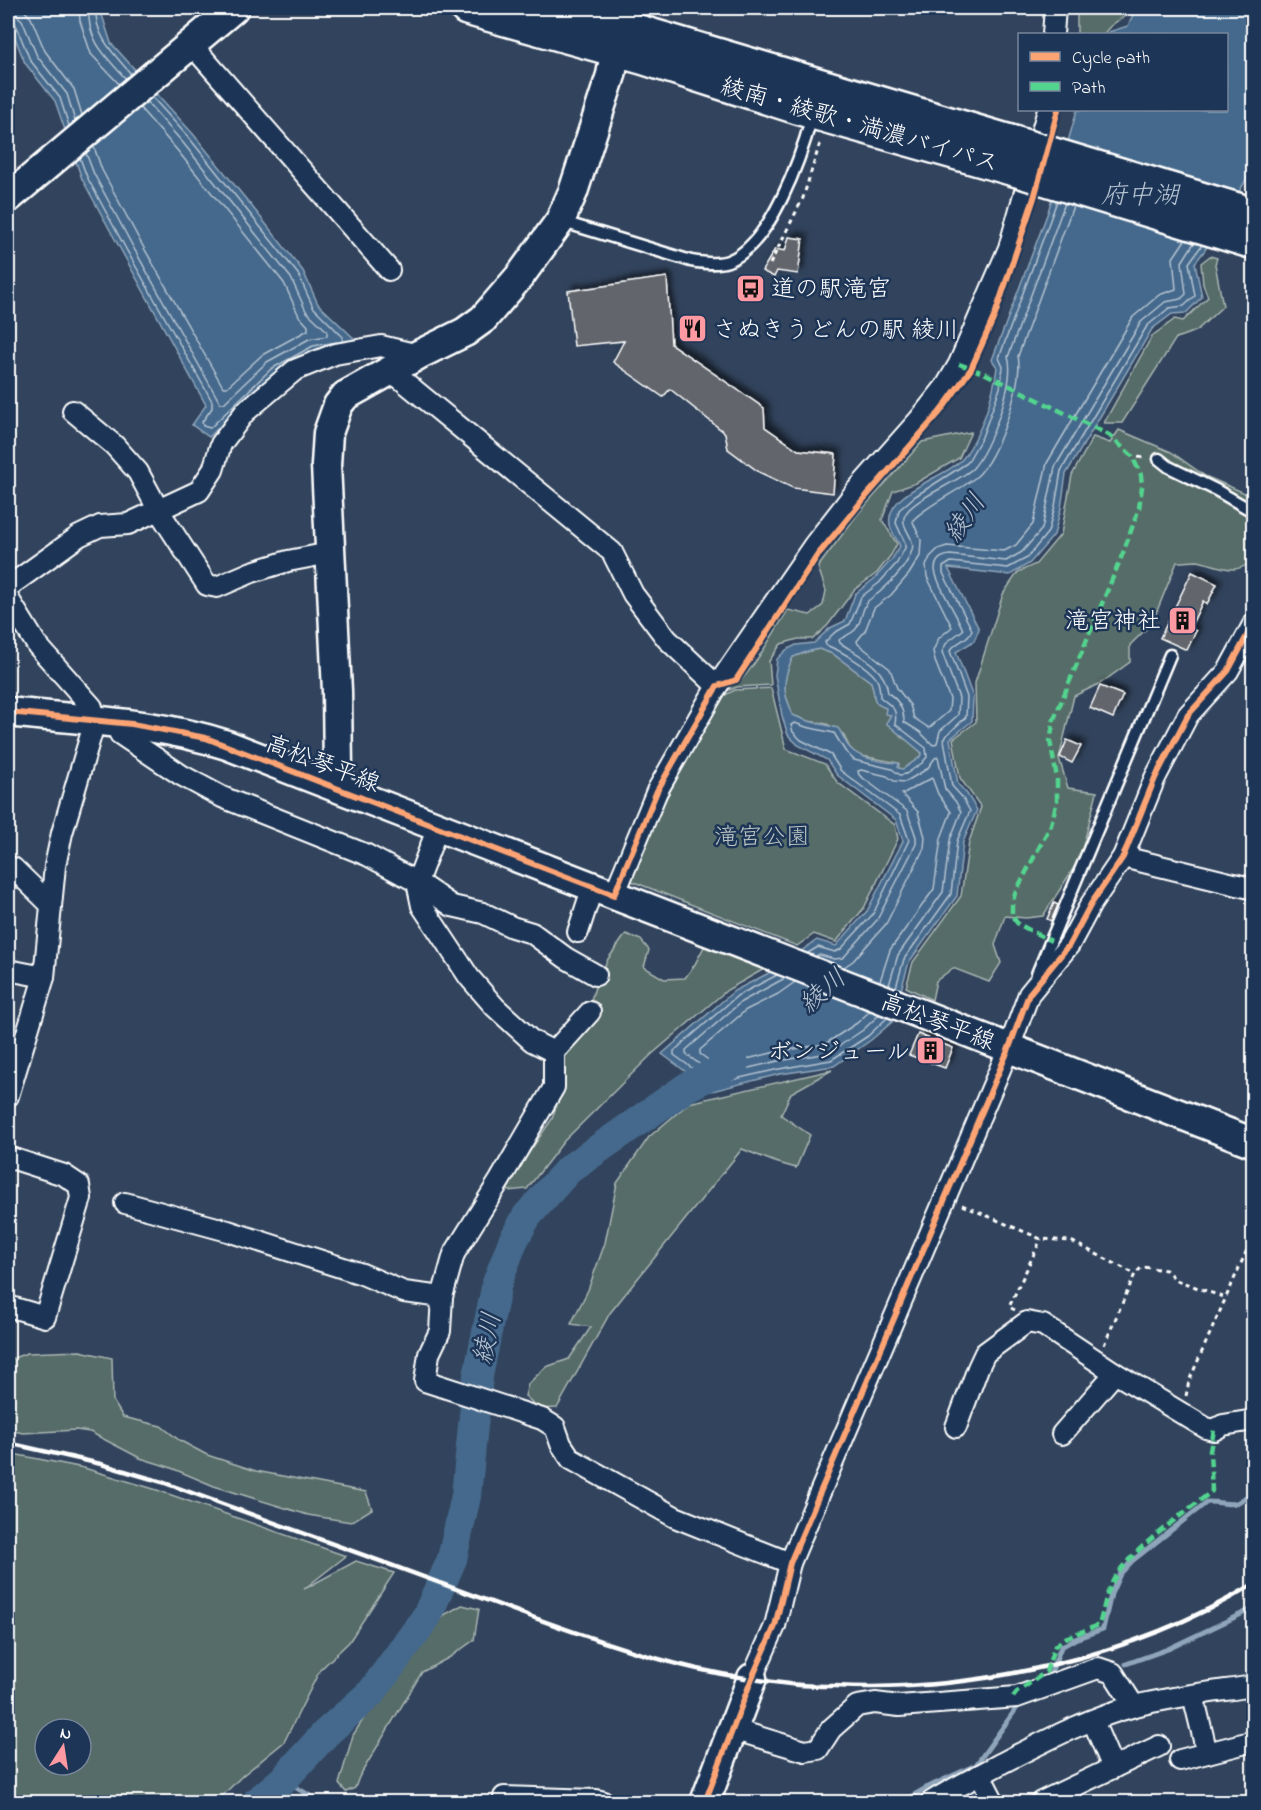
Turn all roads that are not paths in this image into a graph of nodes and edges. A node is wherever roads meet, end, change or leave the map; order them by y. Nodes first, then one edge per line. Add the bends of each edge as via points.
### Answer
1 (234, 8) edge
2 (467, 8) edge
3 (558, 8) edge
4 (1055, 8) edge
5 (620, 28) edge
6 (1053, 33) edge
7 (191, 44) junction
8 (818, 106) junction
9 (1048, 111) edge
10 (1014, 156) junction
11 (8, 198) edge
12 (1254, 215) edge
13 (560, 221) junction
14 (1254, 242) edge
15 (389, 270) dead end
16 (418, 355) junction
17 (390, 370) junction
18 (74, 411) dead end
19 (1159, 459) dead end
20 (159, 511) junction
21 (1254, 512) edge
22 (330, 553) junction
23 (8, 587) edge
24 (8, 598) edge
25 (1254, 623) edge
26 (1170, 655) dead end
27 (717, 686) junction
28 (8, 712) edge
29 (105, 722) junction
30 (336, 787) junction
31 (438, 827) junction
32 (1123, 857) junction
33 (13, 868) dead end
34 (417, 882) junction
35 (1254, 889) edge
36 (603, 890) junction
37 (51, 905) junction
38 (578, 932) dead end
39 (8, 970) edge
40 (596, 975) dead end
41 (44, 977) junction
42 (1029, 994) junction
43 (590, 1012) dead end
44 (1009, 1048) junction
45 (554, 1052) junction
46 (9, 1085) edge
47 (1254, 1143) edge
48 (8, 1157) edge
49 (125, 1203) dead end
50 (442, 1297) junction
51 (8, 1306) edge
52 (1115, 1373) junction
53 (1254, 1420) edge
54 (956, 1427) dead end
55 (1062, 1434) dead end
56 (790, 1563) junction
57 (752, 1678) joint
58 (1254, 1686) edge
59 (1193, 1695) junction
60 (1134, 1706) junction
61 (1094, 1721) junction
62 (732, 1730) junction
63 (1254, 1741) edge
64 (1159, 1746) dead end
65 (1207, 1753) junction
66 (1180, 1760) dead end
67 (1113, 1768) junction
68 (980, 1775) junction
69 (504, 1797) dead end
70 (604, 1803) edge
71 (705, 1803) edge
72 (932, 1803) edge
73 (994, 1803) edge
74 (1041, 1803) edge

1 - 7 street
2 - 5 highway, 綾南・綾歌・満濃バイパス
3 - 5 highway, 綾南・綾歌・満濃バイパス
4 - 6 street
5 - 8 highway, 綾南・綾歌・満濃バイパス
5 - 13 street via 608,86
7 - 11 street
7 - 15 street
8 - 10 highway, 綾南・綾歌・満濃バイパス
8 - 13 lane via 779,205 744,252 725,262 691,261
9 - 27 street via 1009,248 959,364 919,420 814,545
10 - 12 highway, 綾南・綾歌・満濃バイパス, bridge
10 - 14 highway, 綾南・綾歌・満濃バイパス, bridge
13 - 16 street via 483,319
16 - 17 street
16 - 20 street via 381,346 335,354 295,370 245,412 221,444 213,470 199,491
17 - 22 street via 345,396 332,417 326,465
17 - 27 street via 612,552 633,594 660,630
18 - 20 street via 138,472
19 - 21 lane
20 - 22 street via 207,585 218,587 288,561
20 - 23 street via 128,524 100,526 79,536
22 - 30 street via 337,703
24 - 29 street via 37,645
25 - 32 street via 1228,671 1188,715 1155,778
26 - 42 lane
27 - 36 street
28 - 29 street, 高松琴平線
29 - 30 street, 高松琴平線 via 206,738
29 - 34 street via 181,776 367,855
29 - 37 street via 62,833
30 - 31 street, 高松琴平線
31 - 34 street
31 - 36 street, 高松琴平線
32 - 35 street
32 - 42 street via 1090,904 1069,945
33 - 37 street
34 - 40 street via 452,906 483,913 532,933
34 - 45 street via 422,906 469,977 532,1041
36 - 38 street
36 - 44 street, 高松琴平線
37 - 41 street
39 - 41 street
41 - 46 street
42 - 44 street
43 - 45 street
44 - 47 street, 高松琴平線
44 - 56 street
45 - 50 street via 554,1087 454,1254
48 - 51 street via 64,1174 79,1185 81,1198 45,1317
49 - 50 street via 228,1231 362,1274 404,1292
50 - 56 street via 440,1331 429,1354 425,1381 542,1419 555,1427 571,1459 675,1517
52 - 53 street via 1206,1428 1214,1430
52 - 54 street via 1043,1325 1027,1322 985,1353
52 - 55 street
56 - 57 street via 775,1626
57 - 62 street
58 - 59 street
59 - 60 street
59 - 65 street
60 - 61 street
60 - 62 street via 1113,1673 1098,1668 1023,1695 857,1706 831,1729 818,1749 805,1751
61 - 67 street
61 - 68 street
62 - 71 street
63 - 65 street
64 - 67 street
65 - 66 street
67 - 74 street
68 - 72 street
68 - 73 street
69 - 70 street

